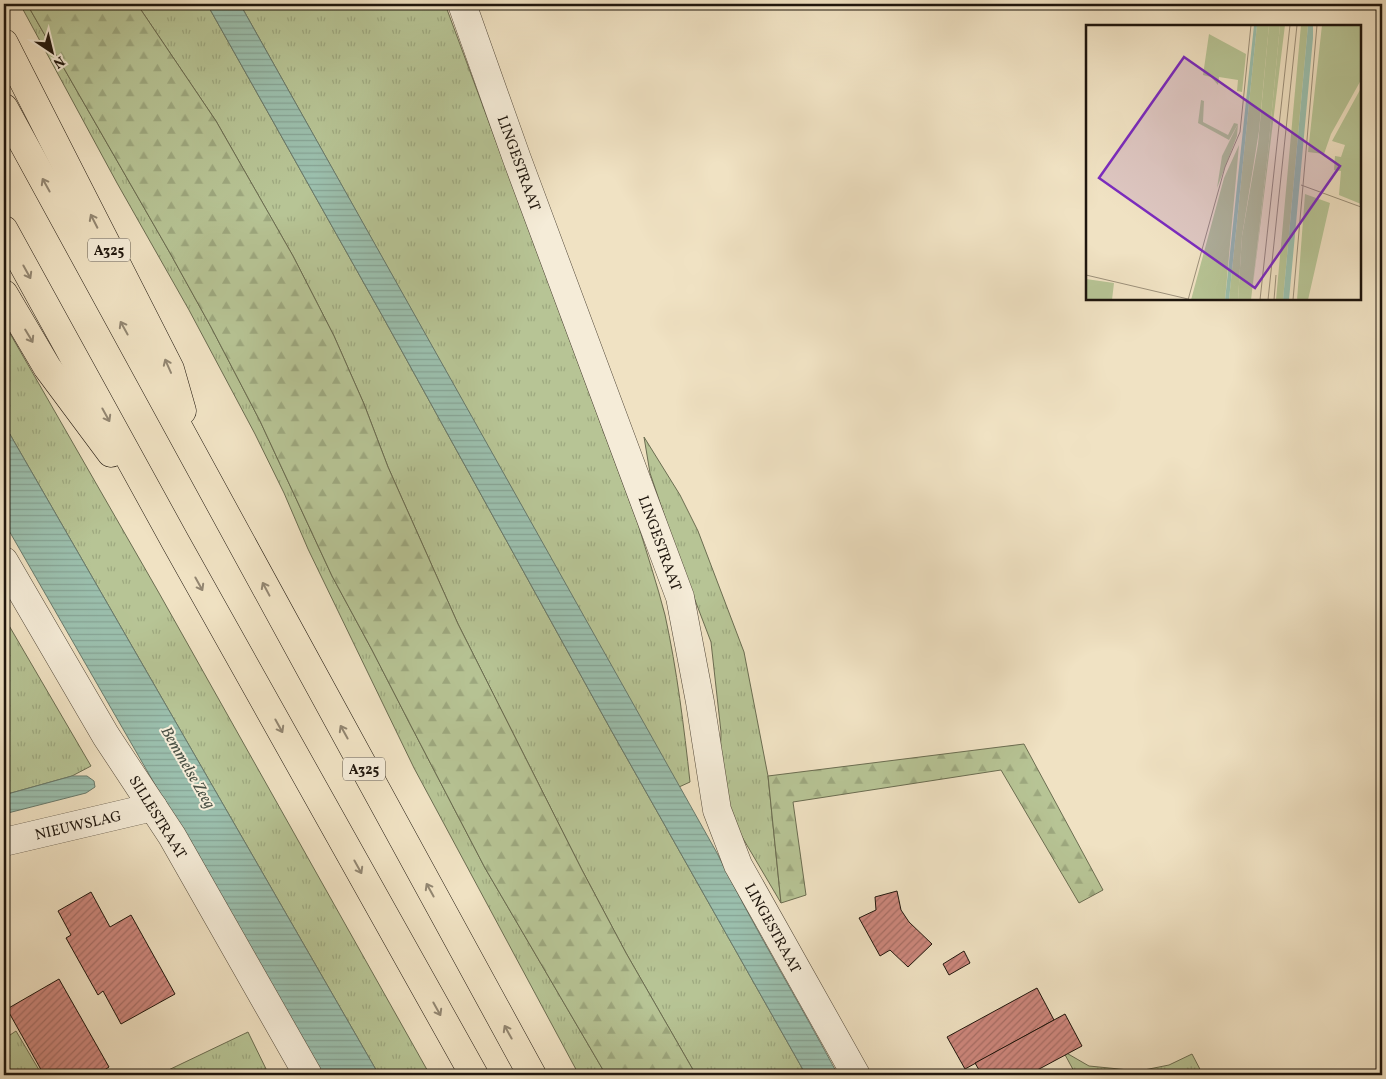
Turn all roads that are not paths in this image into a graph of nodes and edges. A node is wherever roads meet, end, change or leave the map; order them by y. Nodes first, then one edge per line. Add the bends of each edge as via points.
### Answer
1 (462, 4) edge
2 (4, 43) edge
3 (4, 108) edge
4 (4, 230) edge
5 (4, 294) edge
6 (198, 462) junction
7 (176, 541) junction
8 (4, 561) edge
9 (153, 807) junction
10 (4, 842) edge
11 (308, 1075) edge
12 (474, 1075) edge
13 (532, 1075) edge
14 (856, 1075) edge

1 - 14 street, LINGESTRAAT via 680,596 717,810 738,865
6 -> 2 highway, A325 via 170,369
6 -> 3 highway, A325
4 -> 7 highway
5 -> 7 highway via 47,367
13 -> 6 highway, A325
7 -> 12 highway
8 - 9 street, SILLESTRAAT via 106,736
9 - 10 street, NIEUWSLAG
9 - 11 street, SILLESTRAAT

